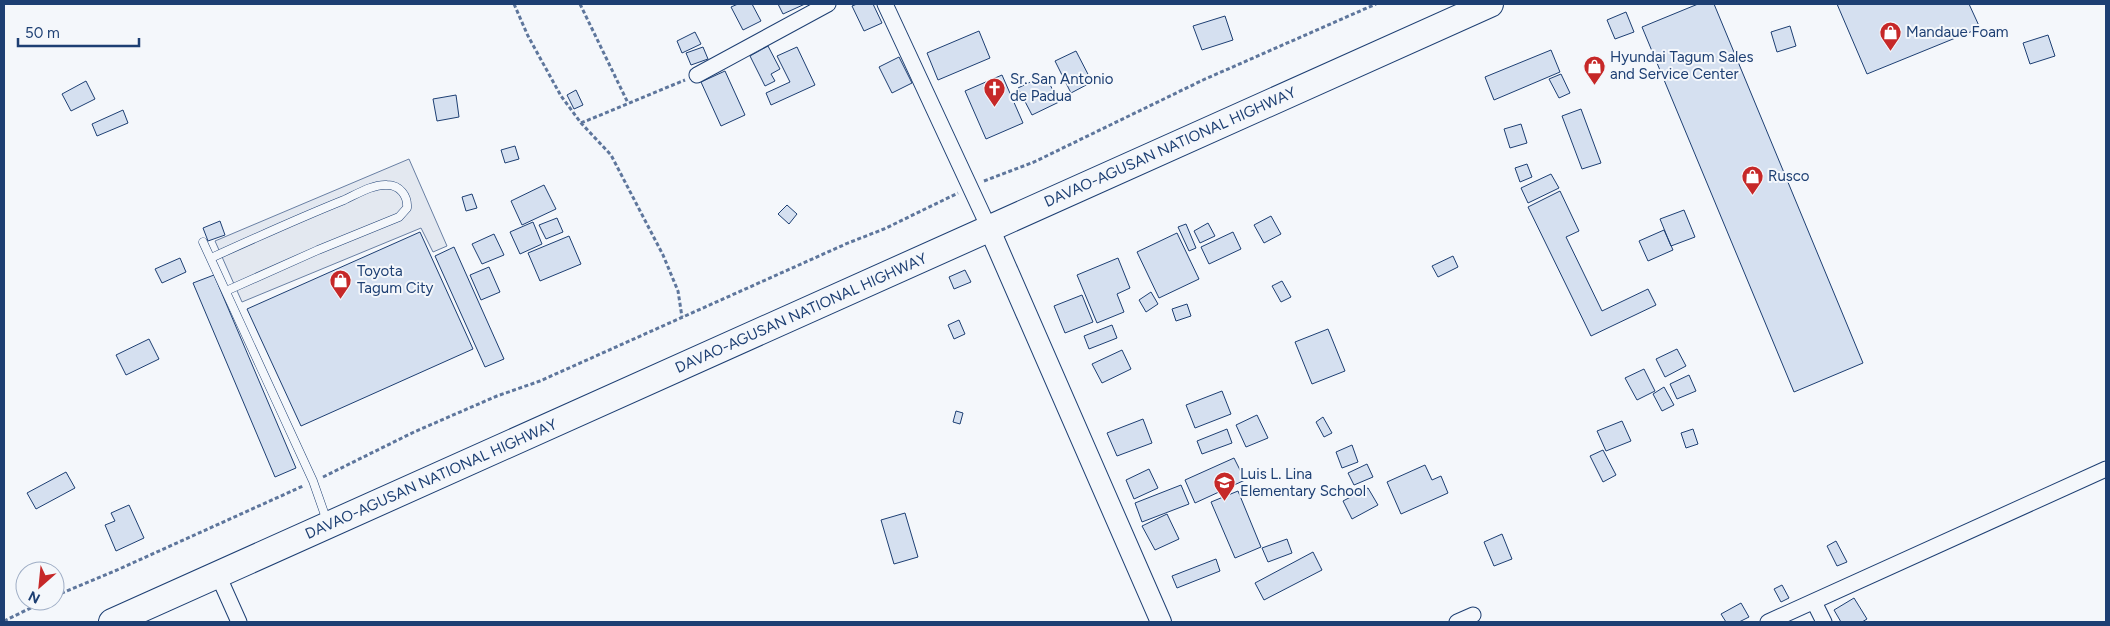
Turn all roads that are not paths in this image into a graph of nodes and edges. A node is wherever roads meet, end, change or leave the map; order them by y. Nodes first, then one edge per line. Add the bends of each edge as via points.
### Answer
1 (828, 4) edge
2 (885, 4) edge
3 (1490, 4) edge
4 (697, 75) road end
5 (989, 228) junction
6 (203, 242) dead end
7 (211, 258) junction
8 (226, 291) junction
9 (2106, 469) edge
10 (328, 525) junction
11 (218, 575) junction
12 (1814, 602) junction
13 (1473, 615) dead end
14 (112, 622) edge
15 (238, 622) edge
16 (1161, 622) edge
17 (1456, 622) edge
18 (1768, 622) edge
19 (1824, 622) edge

1 - 4 street
2 - 5 street
3 - 5 highway, DAVAO-AGUSAN NATIONAL HIGHWAY
5 - 10 highway, DAVAO-AGUSAN NATIONAL HIGHWAY
5 - 16 street
6 - 7 lane
7 - 8 lane
7 - 8 lane via 380,185 394,186 405,196 407,208 399,217
8 - 10 lane via 312,482
9 - 12 street
10 - 11 highway, DAVAO-AGUSAN NATIONAL HIGHWAY
11 - 14 highway, DAVAO-AGUSAN NATIONAL HIGHWAY
11 - 15 street
12 - 18 street
12 - 19 street
13 - 17 street

